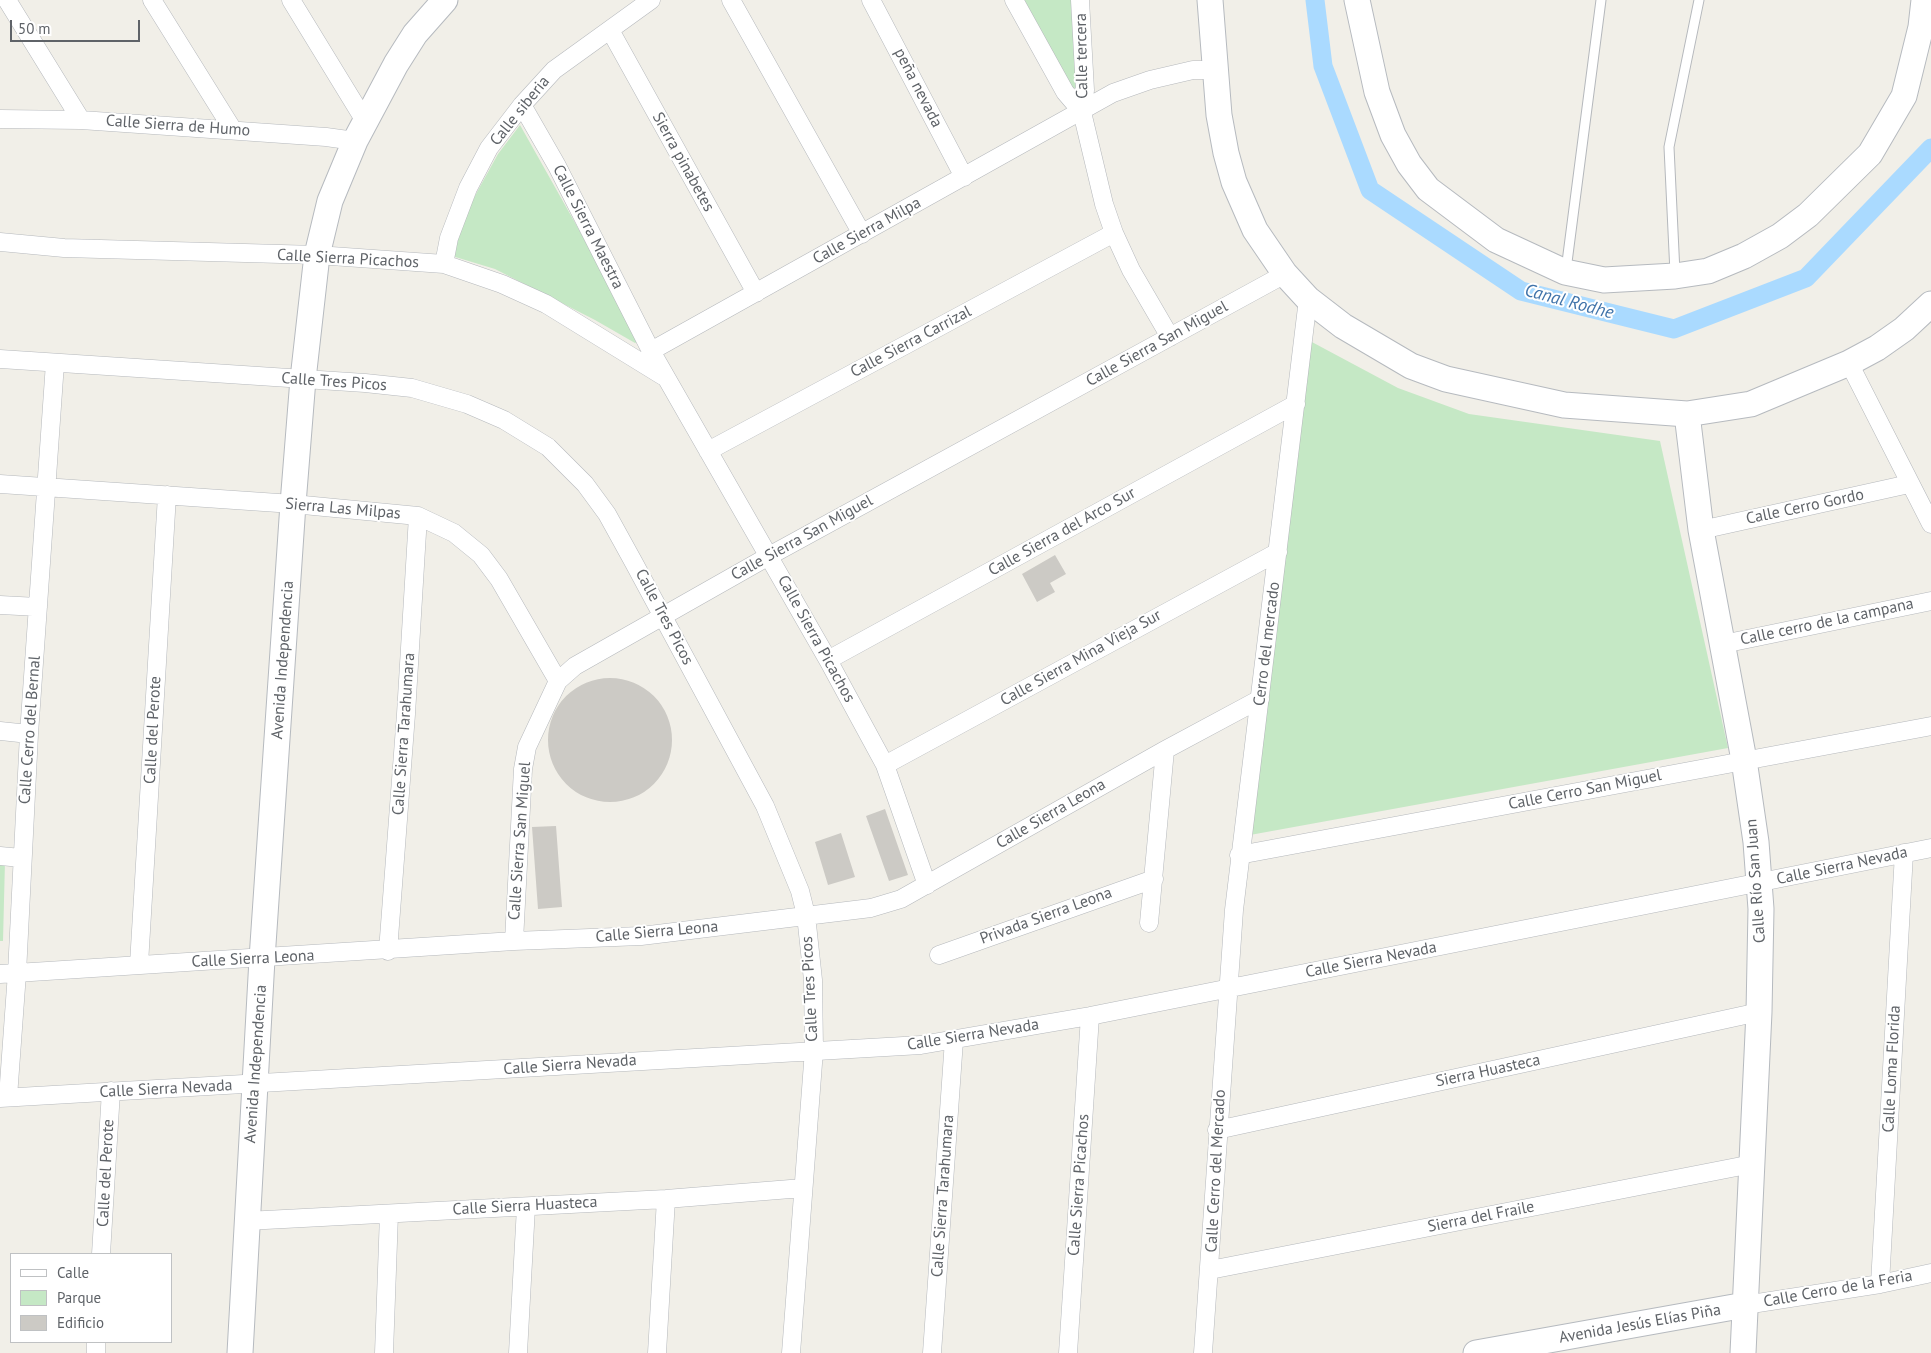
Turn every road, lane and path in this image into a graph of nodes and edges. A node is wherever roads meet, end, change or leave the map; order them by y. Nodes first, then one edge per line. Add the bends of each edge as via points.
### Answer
1 (7, 0) edge
2 (152, 0) edge
3 (291, 0) edge
4 (651, 0) edge
5 (731, 0) edge
6 (871, 0) edge
7 (1014, 0) edge
8 (1080, 0) edge
9 (1210, 0) edge
10 (1358, 0) edge
11 (1601, 0) edge
12 (1698, 0) edge
13 (1924, 0) edge
14 (437, 3) edge
15 (610, 30) junction
16 (1215, 70) junction
17 (522, 105) junction
18 (1082, 112) junction
19 (0, 119) edge
20 (80, 120) junction
21 (233, 130) junction
22 (360, 131) junction
23 (964, 177) junction
24 (1114, 233) junction
25 (862, 234) junction
26 (0, 242) edge
27 (316, 256) junction
28 (444, 264) junction
29 (1566, 272) junction
30 (1285, 274) junction
31 (1675, 276) junction
32 (756, 293) junction
33 (1308, 299) junction
34 (1931, 304) edge
35 (1170, 337) junction
36 (651, 351) junction
37 (0, 359) edge
38 (55, 363) junction
39 (1848, 363) junction
40 (667, 378) junction
41 (302, 379) junction
42 (1296, 404) junction
43 (1687, 414) junction
44 (708, 451) junction
45 (0, 484) edge
46 (1909, 484) junction
47 (46, 487) junction
48 (167, 495) junction
49 (293, 504) junction
50 (418, 516) junction
51 (1931, 524) edge
52 (1701, 530) junction
53 (1278, 552) junction
54 (768, 556) junction
55 (1931, 601) edge
56 (0, 605) edge
57 (38, 607) junction
58 (663, 616) junction
59 (1722, 644) junction
60 (828, 660) junction
61 (558, 681) junction
62 (1260, 699) junction
63 (1931, 726) edge
64 (0, 731) edge
65 (29, 734) junction
66 (1164, 750) junction
67 (1744, 760) junction
68 (885, 765) junction
69 (1931, 848) edge
70 (1904, 853) junction
71 (1239, 855) junction
72 (0, 856) edge
73 (22, 858) junction
74 (1154, 879) junction
75 (1758, 884) junction
76 (927, 885) junction
77 (806, 915) junction
78 (1149, 923) dead end
79 (514, 941) junction
80 (388, 951) junction
81 (939, 955) dead end
82 (262, 958) junction
83 (139, 964) junction
84 (8, 974) edge
85 (1226, 988) junction
86 (1759, 1012) junction
87 (1090, 1016) junction
88 (954, 1040) junction
89 (814, 1050) junction
90 (254, 1084) junction
91 (110, 1091) junction
92 (4, 1097) edge
93 (1217, 1130) junction
94 (1752, 1164) junction
95 (804, 1188) junction
96 (666, 1198) junction
97 (526, 1207) junction
98 (389, 1214) junction
99 (246, 1221) junction
100 (101, 1253) edge
101 (1210, 1270) junction
102 (1931, 1273) edge
103 (1880, 1284) junction
104 (1745, 1305) junction
105 (240, 1353) edge
106 (384, 1353) edge
107 (518, 1353) edge
108 (657, 1353) edge
109 (791, 1353) edge
110 (932, 1353) edge
111 (1068, 1353) edge
112 (1203, 1353) edge
113 (1476, 1353) edge
114 (1743, 1353) edge

1 - 20 street
2 - 21 street
3 - 22 street
4 - 15 street, Calle siberia
5 - 25 street
6 - 23 street, peña nevada
7 - 18 street via 1065,92
8 - 18 street, Calle tercera via 1086,90
9 - 16 street
10 - 29 street via 1376,92 1392,135 1428,189 1496,240
11 - 29 lane
12 - 31 lane via 1669,147
13 - 31 street via 1921,27 1904,96 1870,154 1815,209 1780,236 1708,272
14 - 22 street, Avenida Independencia via 396,64
15 - 17 street, Calle siberia via 554,70
15 - 32 street, Sierra pinabetes
16 - 18 street, Calle Sierra Milpa via 1193,70 1150,80 1113,93
16 - 30 street via 1219,115 1234,182 1255,230
17 - 28 street, Calle siberia via 489,148 468,188 449,238
17 - 36 street, Calle Sierra Maestra via 557,166
18 - 23 street, Calle Sierra Milpa
18 - 24 street
19 - 20 street, Calle Sierra de Humo
20 - 21 street, Calle Sierra de Humo
21 - 22 street, Calle Sierra de Humo
22 - 27 street, Avenida Independencia via 330,201
23 - 25 street, Calle Sierra Milpa
24 - 35 street via 1131,270
24 - 44 street, Calle Sierra Carrizal
25 - 32 street, Calle Sierra Milpa
26 - 27 street, Calle Sierra Picachos via 64,248
27 - 28 street, Calle Sierra Picachos
27 - 41 street, Avenida Independencia
28 - 40 street, Calle Sierra Picachos via 502,284 546,304
29 - 31 street via 1604,280
30 - 33 street
30 - 35 street, Calle Sierra San Miguel
32 - 36 street, Calle Sierra Milpa
33 - 42 street, Cerro del mercado
33 - 43 street via 1369,343 1411,366 1446,380 1564,405
34 - 39 street via 1904,329
35 - 54 street, Calle Sierra San Miguel
36 - 40 street, Calle Sierra Picachos
37 - 38 street, Calle Tres Picos
38 - 41 street, Calle Tres Picos
38 - 47 street, Calle Cerro del Bernal
39 - 43 street via 1752,404
39 - 46 street
40 - 44 street, Calle Sierra Picachos
41 - 49 street, Avenida Independencia
41 - 58 street, Calle Tres Picos via 412,388 467,404 504,420 548,447 585,484 607,514
42 - 53 street, Cerro del mercado
42 - 60 street, Calle Sierra del Arco Sur
43 - 52 street, Calle Río San Juan
44 - 54 street, Calle Sierra Picachos
45 - 47 street, Sierra Las Milpas
46 - 51 street
46 - 52 street, Calle Cerro Gordo
47 - 48 street, Sierra Las Milpas
47 - 57 street, Calle Cerro del Bernal
48 - 49 street, Sierra Las Milpas
48 - 83 street, Calle del Perote
49 - 50 street, Sierra Las Milpas
49 - 82 street, Avenida Independencia
50 - 61 street, Sierra Las Milpas via 454,533 481,556 500,579
50 - 80 street, Calle Sierra Tarahumara
52 - 59 street, Calle Río San Juan
53 - 62 street, Cerro del mercado
53 - 68 street, Calle Sierra Mina Vieja Sur
54 - 58 street, Calle Sierra San Miguel
54 - 60 street, Calle Sierra Picachos
55 - 59 street, Calle cerro de la campana
56 - 57 street
57 - 65 street, Calle Cerro del Bernal
58 - 61 street, Calle Sierra San Miguel via 590,656
58 - 77 street, Calle Tres Picos via 765,806 787,856
59 - 67 street, Calle Río San Juan
60 - 68 street, Calle Sierra Picachos
61 - 79 street, Calle Sierra San Miguel via 527,747 522,769
62 - 66 street, Calle Sierra Leona
62 - 71 street, Cerro del mercado
63 - 67 street, Calle Cerro San Miguel
64 - 65 street
65 - 73 street, Calle Cerro del Bernal
66 - 74 street
66 - 76 street, Calle Sierra Leona
67 - 71 street, Calle Cerro San Miguel
67 - 75 street, Calle Río San Juan via 1756,842
68 - 76 street, Calle Sierra Picachos
69 - 70 street, Calle Sierra Nevada
70 - 75 street, Calle Sierra Nevada
70 - 103 street, Calle Loma Florida
71 - 85 street, Cerro del mercado
72 - 73 street
73 - 84 street, Calle Cerro del Bernal
74 - 78 street
74 - 81 street, Privada Sierra Leona
75 - 85 street, Calle Sierra Nevada
75 - 86 street, Calle Río San Juan via 1762,942
76 - 77 street, Calle Sierra Leona via 901,899 871,908
77 - 79 street, Calle Sierra Leona via 641,936
77 - 89 street, Calle Tres Picos via 813,980
79 - 80 street, Calle Sierra Leona
80 - 82 street, Calle Sierra Leona
82 - 83 street, Calle Sierra Leona
82 - 90 street, Avenida Independencia
83 - 84 street, Calle Sierra Leona
84 - 92 street, Calle Cerro del Bernal
85 - 87 street, Calle Sierra Nevada
85 - 93 street, Calle Cerro del Mercado
86 - 93 street, Sierra Huasteca
86 - 94 street, Calle Río San Juan
87 - 88 street, Calle Sierra Nevada
87 - 111 street, Calle Sierra Picachos
88 - 89 street, Calle Sierra Nevada via 921,1045
88 - 110 street, Calle Sierra Tarahumara
89 - 90 street, Calle Sierra Nevada
89 - 95 street, Calle Tres Picos
90 - 91 street, Calle Sierra Nevada
90 - 99 street, Avenida Independencia
91 - 92 street, Calle Sierra Nevada
91 - 100 street, Calle del Perote
93 - 101 street, Calle Cerro del Mercado
94 - 101 street, Sierra del Fraile
94 - 104 street, Calle Río San Juan
95 - 96 street, Calle Sierra Huasteca
95 - 109 street, Calle Tres Picos
96 - 97 street, Calle Sierra Huasteca
96 - 108 street
97 - 98 street, Calle Sierra Huasteca
97 - 107 street
98 - 99 street, Calle Sierra Huasteca
98 - 106 street
99 - 105 street, Avenida Independencia
101 - 112 street, Calle Cerro del Mercado
102 - 103 street, Calle Cerro de la Feria
103 - 104 street, Calle Cerro de la Feria
104 - 113 street, Avenida Jesús Elías Piña
104 - 114 street, Calle Río San Juan

